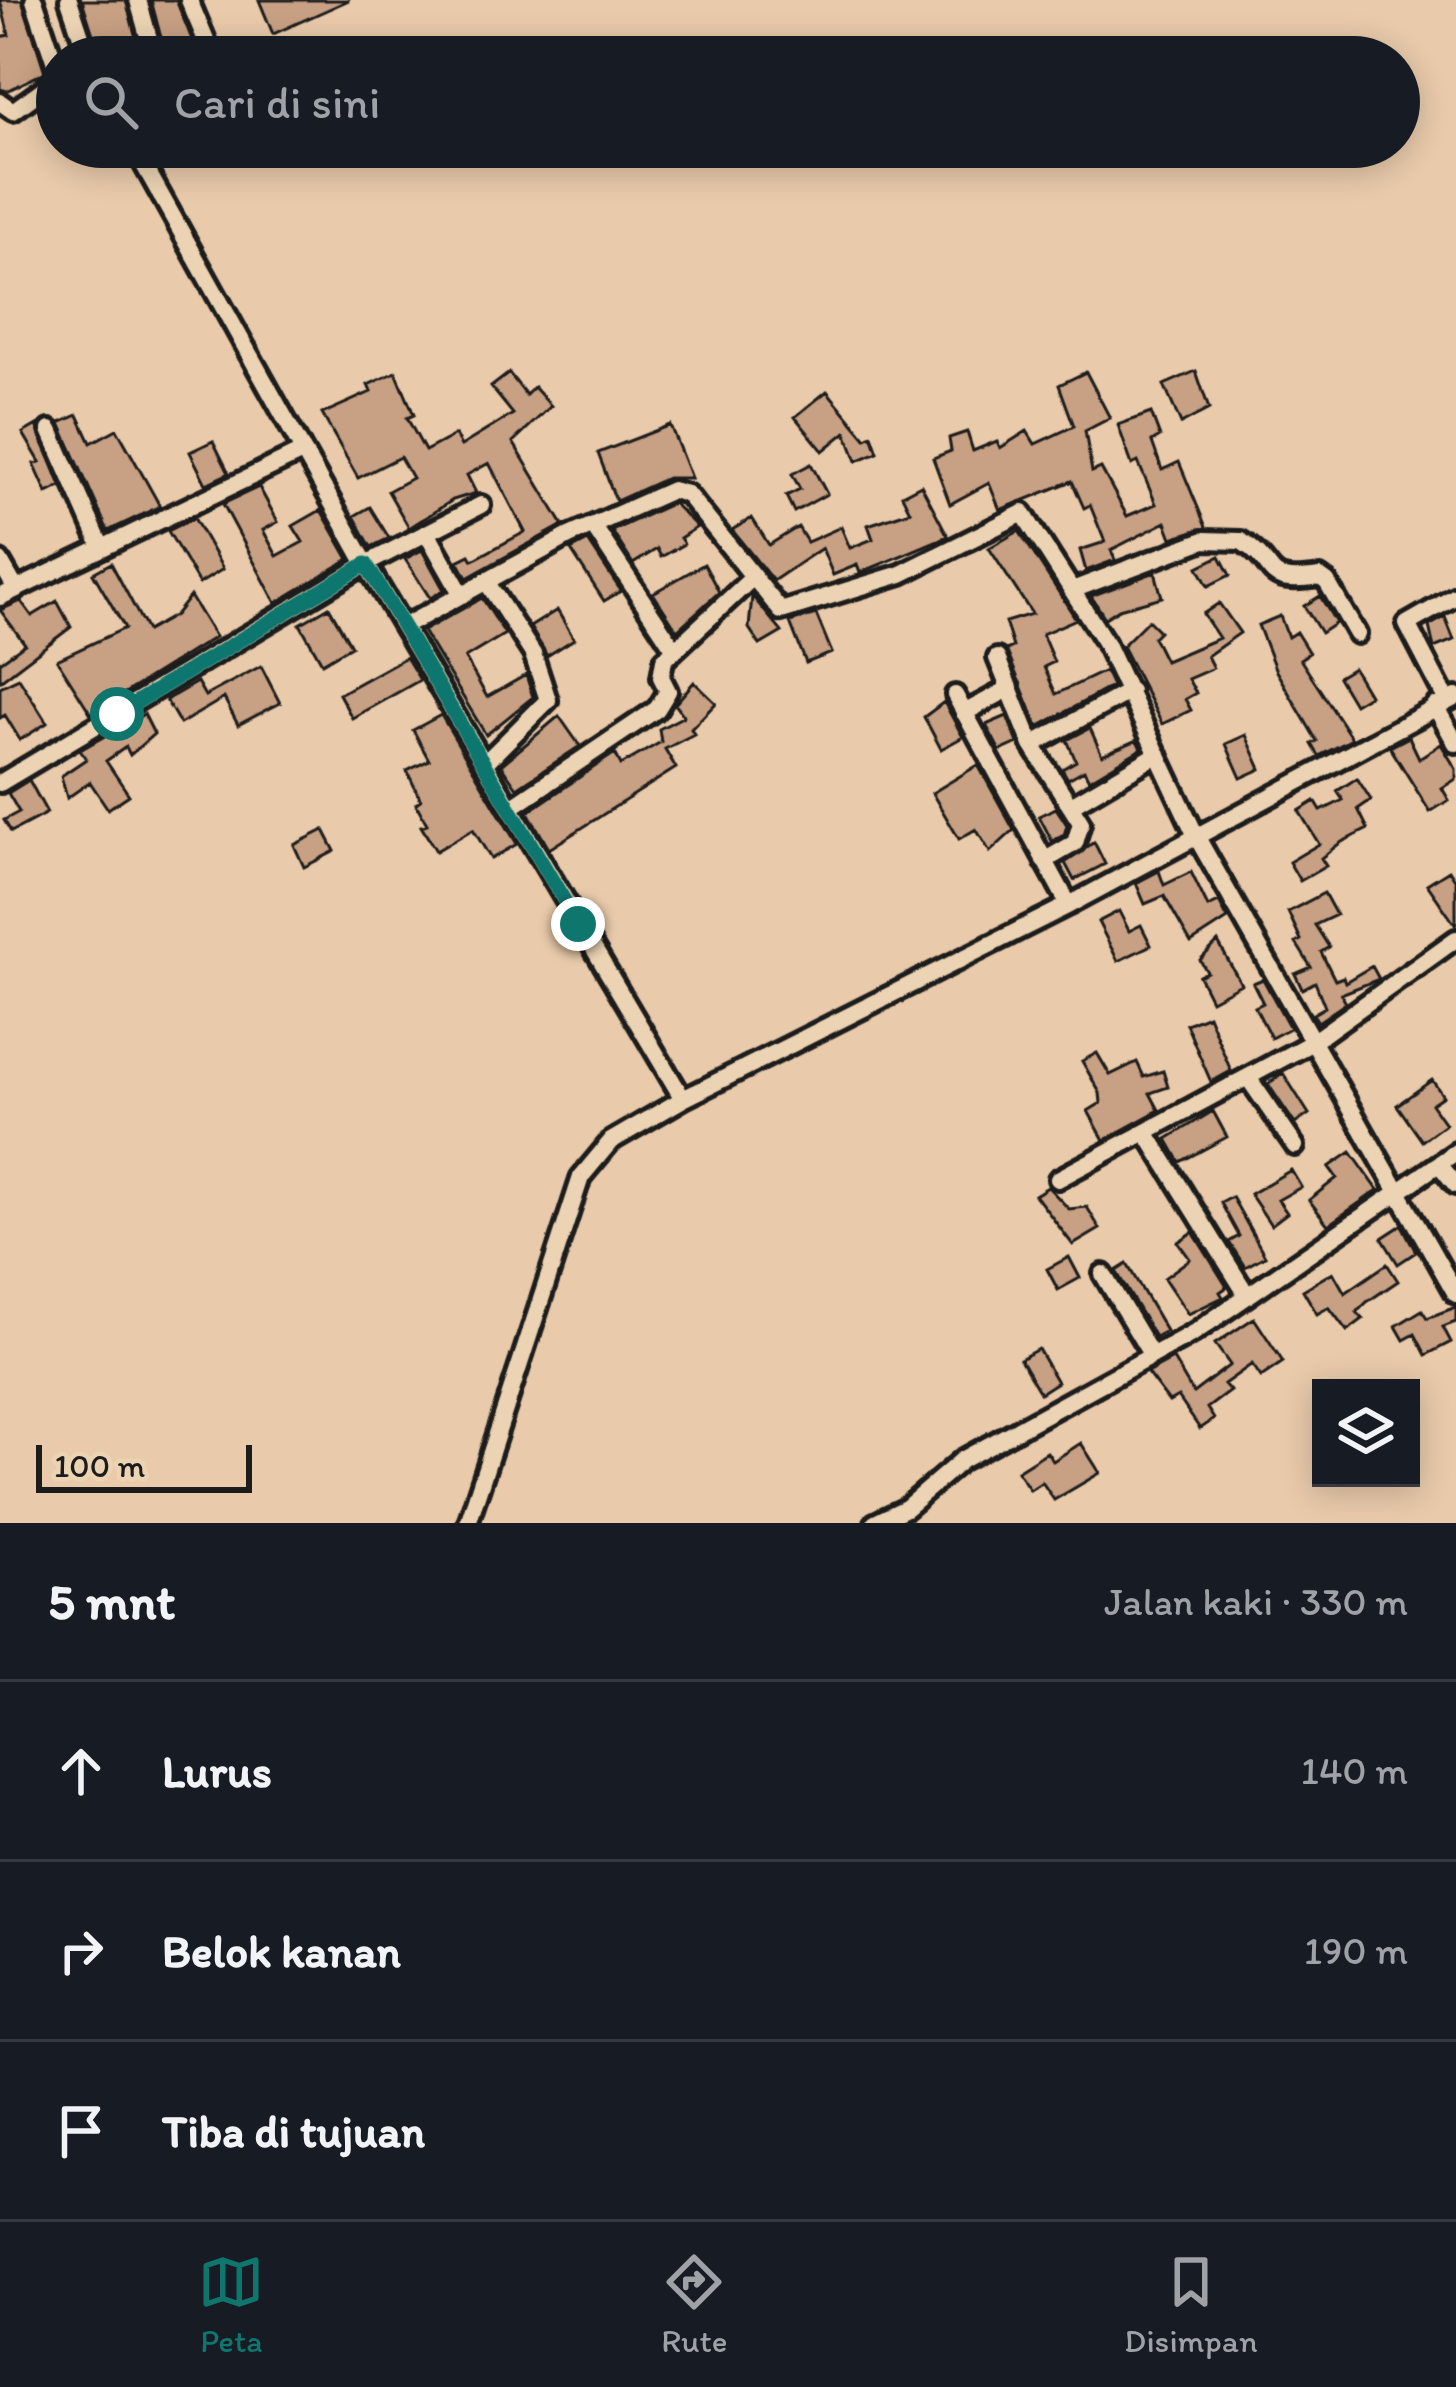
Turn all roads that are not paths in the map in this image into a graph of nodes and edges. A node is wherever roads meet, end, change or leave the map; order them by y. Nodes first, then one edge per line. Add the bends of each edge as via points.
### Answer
1 (34, 0) edge
2 (70, 0) edge
3 (138, 0) edge
4 (189, 0) edge
5 (46, 36) edge
6 (81, 36) edge
7 (148, 36) edge
8 (204, 36) edge
9 (36, 95) edge
10 (0, 102) edge
11 (146, 168) edge
12 (50, 430) dead end
13 (302, 452) junction
14 (481, 505) dead end
15 (594, 526) junction
16 (427, 533) junction
17 (101, 546) junction
18 (0, 561) edge
19 (366, 564) junction
20 (751, 579) junction
21 (486, 581) junction
22 (1075, 589) junction
23 (8, 593) edge
24 (462, 595) junction
25 (1456, 596) edge
26 (405, 626) junction
27 (1357, 634) dead end
28 (675, 650) junction
29 (997, 658) dead end
30 (1010, 688) junction
31 (1130, 691) junction
32 (955, 695) dead end
33 (1446, 701) edge
34 (964, 713) junction
35 (1456, 743) edge
36 (1032, 745) junction
37 (1158, 754) junction
38 (484, 764) junction
39 (0, 784) edge
40 (1073, 804) junction
41 (510, 808) junction
42 (1196, 834) junction
43 (1044, 861) junction
44 (1069, 904) junction
45 (1456, 939) edge
46 (1311, 1043) junction
47 (1249, 1079) junction
48 (683, 1099) junction
49 (1146, 1132) junction
50 (1294, 1146) dead end
51 (1456, 1152) edge
52 (1439, 1164) junction
53 (1058, 1179) dead end
54 (1456, 1185) edge
55 (1400, 1192) junction
56 (1103, 1274) dead end
57 (1456, 1294) edge
58 (1247, 1295) junction
59 (1152, 1356) junction
60 (469, 1523) edge
61 (875, 1523) edge

1 - 5 street
2 - 6 street
3 - 7 street
4 - 8 street
9 - 10 street via 14,111
11 - 13 street
12 - 17 street
13 - 17 street
13 - 19 street
14 - 16 street
15 - 20 street via 682,490
15 - 21 street
15 - 28 street
16 - 19 street
16 - 24 street
17 - 23 street
18 - 23 street
19 - 26 street
19 - 39 street
20 - 22 street via 785,611 901,574 1017,512
20 - 28 street
21 - 24 street
21 - 38 street via 532,654 548,700
22 - 27 street via 1204,540 1240,541 1277,578 1327,582
22 - 31 street
24 - 26 street
25 - 33 street via 1407,624
26 - 38 street
28 - 41 street via 662,668 668,691 657,709
29 - 30 street
30 - 34 street
30 - 36 street
31 - 36 street
31 - 37 street
32 - 34 street
33 - 35 street
33 - 42 street
34 - 43 street
36 - 40 street
37 - 40 street
37 - 42 street
38 - 41 street
40 - 43 street via 1081,836
41 - 48 street
42 - 44 street
42 - 46 street
43 - 44 street
44 - 48 street
45 - 46 street
46 - 47 street
46 - 55 street
47 - 49 street
47 - 50 street
48 - 60 street via 611,1141 581,1177
49 - 53 street
49 - 58 street
51 - 52 street
52 - 54 street
52 - 55 street
55 - 57 street
55 - 58 street
56 - 59 street
58 - 59 street
59 - 61 street via 962,1460 906,1508

